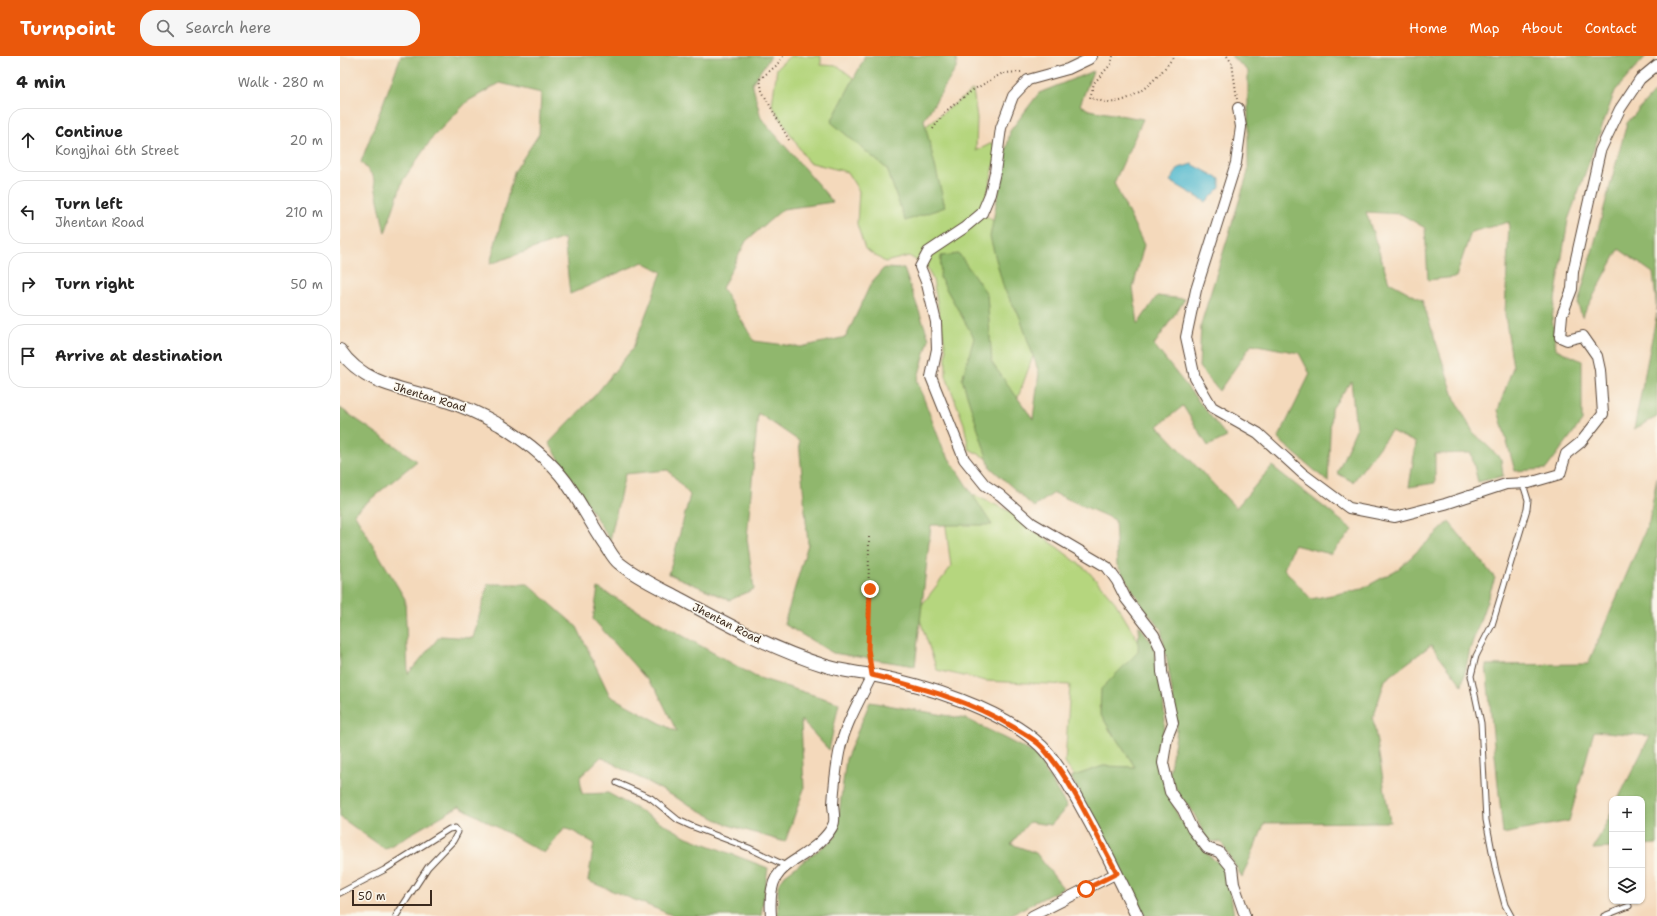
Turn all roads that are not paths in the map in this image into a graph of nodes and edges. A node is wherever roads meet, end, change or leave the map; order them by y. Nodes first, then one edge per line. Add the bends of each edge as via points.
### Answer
1 (1092, 56) edge
2 (1657, 65) edge
3 (1238, 108) road end
4 (342, 355) edge
5 (1523, 484) junction
6 (872, 675) junction
7 (617, 783) dead end
8 (786, 866) junction
9 (1117, 873) junction
10 (340, 893) edge
11 (1629, 906) dead end
12 (396, 916) edge
13 (771, 916) edge
14 (1032, 916) edge
15 (1136, 916) edge
16 (1245, 916) edge
17 (1511, 916) edge
18 (1604, 916) edge

1 - 16 street via 1089,60 1068,69 1028,80 1013,96 1001,128 995,172 982,213 928,252 920,267 928,284 936,322 937,349 931,377 964,459 972,472 1032,523 1106,567 1126,599 1154,635 1161,650 1162,672 1172,723 1163,763 1170,792 1192,829 1207,848 1219,852 1232,868 1234,884
2 - 5 street via 1640,80 1620,109 1600,151 1573,272 1572,289 1562,315 1560,337 1567,340 1583,336 1597,356 1603,414 1581,442 1566,454 1560,474
3 - 5 street via 1241,126 1236,163 1196,290 1186,337 1195,378 1212,407 1258,433 1302,473 1349,508 1395,517 1506,484
4 - 6 street, Jhentan Road via 361,373 405,392 469,409 526,443 565,481 618,562 649,582 768,644 824,666
5 - 17 lane via 1528,500 1527,509 1492,625 1476,656 1471,676 1482,723 1486,820 1496,872
6 - 8 street via 847,726 839,753 833,805 834,824 811,850
6 - 9 street, Jhentan Road via 943,694 976,707 1024,733 1042,747 1061,772
7 - 8 lane via 651,798 678,820 749,848
8 - 13 street via 776,876 770,895
9 - 14 street
9 - 15 street, Jhentan Road
10 - 12 lane via 384,870 449,828 455,828 458,832 453,841 428,867
11 - 18 lane

